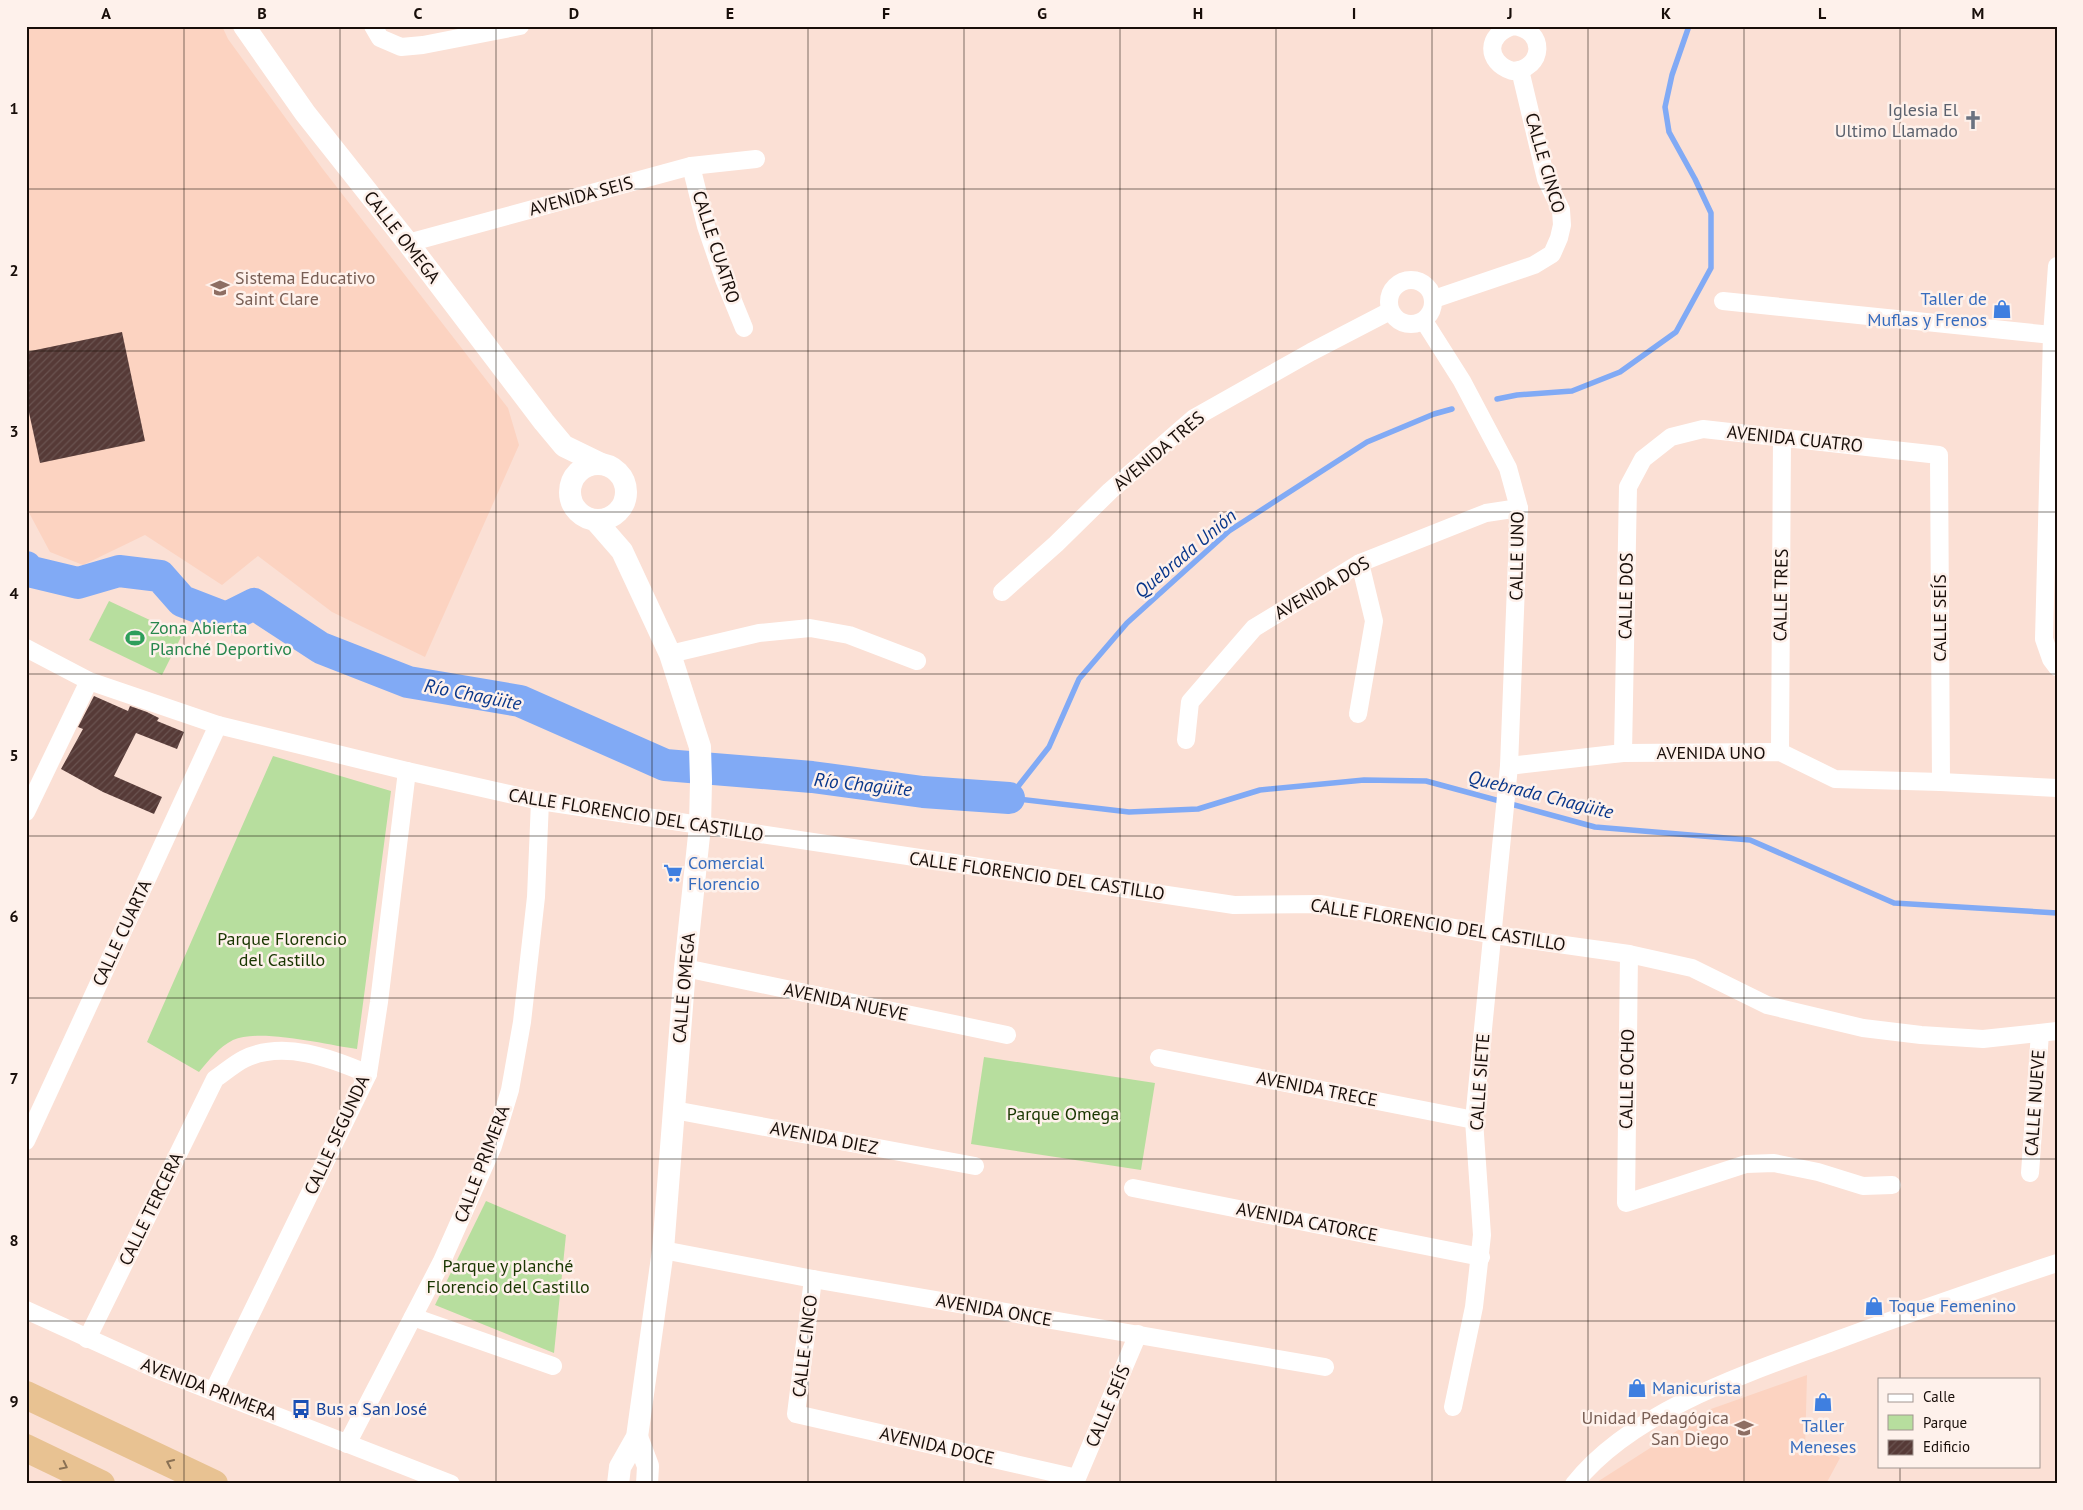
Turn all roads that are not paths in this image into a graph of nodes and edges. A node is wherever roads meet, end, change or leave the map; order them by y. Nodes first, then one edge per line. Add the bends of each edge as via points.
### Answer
1 (244, 26) edge
2 (372, 26) edge
3 (520, 26) edge
4 (1511, 27) edge
5 (1520, 70) junction
6 (756, 159) dead end
7 (691, 166) junction
8 (408, 243) junction
9 (2057, 266) edge
10 (1434, 299) junction
11 (1723, 301) dead end
12 (1390, 311) junction
13 (1424, 321) junction
14 (744, 328) dead end
15 (2052, 335) junction
16 (1782, 438) junction
17 (2052, 442) edge
18 (564, 446) junction
19 (1656, 449) joint
20 (1939, 454) joint
21 (601, 464) junction
22 (572, 481) junction
23 (622, 508) junction
24 (1519, 508) junction
25 (595, 520) junction
26 (622, 551) junction
27 (1360, 563) junction
28 (1002, 592) dead end
29 (26, 648) edge
30 (670, 654) junction
31 (917, 661) dead end
32 (2057, 667) edge
33 (89, 681) junction
34 (1358, 714) dead end
35 (218, 725) junction
36 (1186, 740) dead end
37 (1780, 752) junction
38 (1623, 753) junction
39 (1509, 766) junction
40 (407, 771) junction
41 (1941, 782) junction
42 (1508, 785) joint
43 (2057, 788) edge
44 (540, 801) junction
45 (26, 812) edge
46 (700, 826) junction
47 (1494, 935) junction
48 (1629, 954) junction
49 (685, 968) junction
50 (2048, 1032) edge
51 (1007, 1036) dead end
52 (1159, 1058) dead end
53 (368, 1074) junction
54 (674, 1110) junction
55 (1474, 1120) junction
56 (26, 1141) edge
57 (975, 1166) dead end
58 (2030, 1173) dead end
59 (1892, 1185) dead end
60 (1133, 1188) dead end
61 (663, 1250) junction
62 (1480, 1257) junction
63 (2057, 1263) edge
64 (813, 1278) junction
65 (26, 1310) edge
66 (413, 1317) junction
67 (1138, 1334) junction
68 (87, 1339) junction
69 (553, 1366) dead end
70 (1325, 1367) dead end
71 (214, 1390) junction
72 (26, 1395) edge
73 (1453, 1407) dead end
74 (796, 1414) joint
75 (637, 1437) junction
76 (347, 1444) junction
77 (26, 1448) edge
78 (1077, 1478) joint
79 (101, 1484) edge
80 (214, 1484) edge
81 (451, 1484) edge
82 (618, 1484) edge
83 (647, 1484) edge
84 (1574, 1484) edge

1 - 8 street, CALLE OMEGA via 305,113
2 - 3 street via 380,38 401,47
4 - 5 street via 1529,31 1537,45 1533,62
4 - 5 street via 1498,34 1494,41 1494,58 1504,69
5 - 10 street, CALLE CINCO via 1546,179 1560,210 1562,225 1559,238 1552,254 1534,265
6 - 7 street, AVENIDA SEIS
7 - 8 street, AVENIDA SEIS
7 - 14 street, CALLE CUATRO via 706,226
8 - 18 street, CALLE OMEGA
9 - 15 street
10 - 12 street via 1425,284 1409,280 1401,282 1390,294
10 - 13 street via 1430,315
11 - 15 street
12 - 13 street via 1401,322
12 - 28 street, AVENIDA TRES via 1194,418
13 - 24 street, CALLE UNO via 1462,381 1508,468
15 - 17 street
16 - 19 street, AVENIDA CUATRO via 1703,428 1671,437
16 - 20 street, AVENIDA CUATRO
16 - 37 street, CALLE TRES
17 - 32 street via 2044,639
18 - 21 street, CALLE OMEGA
18 - 22 street, CALLE OMEGA
19 - 38 street, CALLE DOS via 1643,459 1628,487
20 - 41 street, CALLE SEÍS
21 - 22 street via 584,467
21 - 23 street via 611,466 624,480 626,499
22 - 25 street via 570,491 577,511
23 - 25 street via 606,519
23 - 26 street, CALLE OMEGA
24 - 27 street, AVENIDA DOS via 1486,513
24 - 39 street, CALLE UNO
25 - 26 street, CALLE OMEGA
26 - 30 street, CALLE OMEGA
27 - 34 street via 1374,621
27 - 36 street, AVENIDA DOS via 1254,628 1190,702
29 - 33 street, CALLE FLORENCIO DEL CASTILLO
30 - 31 street via 759,633 810,628 849,635
30 - 46 street, CALLE OMEGA via 700,748
33 - 35 street, CALLE FLORENCIO DEL CASTILLO
33 - 45 street
35 - 40 street, CALLE FLORENCIO DEL CASTILLO
35 - 56 street, CALLE CUARTA
37 - 38 street, AVENIDA UNO
37 - 41 street, AVENIDA UNO via 1836,779
38 - 39 street, AVENIDA UNO
39 - 42 street, CALLE UNO
40 - 44 street, CALLE FLORENCIO DEL CASTILLO
40 - 53 street, CALLE SEGUNDA
41 - 43 street, AVENIDA UNO
42 - 47 street, CALLE SIETE
44 - 46 street, CALLE FLORENCIO DEL CASTILLO
44 - 66 street, CALLE PRIMERA via 536,897 522,1022 510,1090 492,1146 442,1261
46 - 47 street, CALLE FLORENCIO DEL CASTILLO via 1234,906 1321,904
46 - 49 street, CALLE OMEGA
47 - 48 street, CALLE FLORENCIO DEL CASTILLO
47 - 55 street, CALLE SIETE
48 - 50 street, CALLE FLORENCIO DEL CASTILLO via 1692,968 1767,1005 1863,1028 1983,1039
48 - 59 street, CALLE OCHO via 1626,1203 1746,1164 1774,1163 1863,1186
49 - 51 street, AVENIDA NUEVE
49 - 54 street, CALLE OMEGA
50 - 58 street, CALLE NUEVE
52 - 55 street, AVENIDA TRECE
53 - 68 street, CALLE TERCERA via 300,1052 271,1052 244,1059 215,1079
53 - 71 street, CALLE SEGUNDA
54 - 57 street, AVENIDA DIEZ
54 - 61 street, CALLE OMEGA
55 - 62 street, CALLE SIETE via 1482,1235
60 - 62 street, AVENIDA CATORCE
61 - 64 street, AVENIDA ONCE
61 - 75 street, CALLE OMEGA
62 - 73 street, CALLE SIETE via 1474,1307
63 - 84 street via 1941,1301 1712,1387 1609,1449
64 - 67 street, AVENIDA ONCE
64 - 74 street, CALLE CINCO
65 - 68 street, AVENIDA PRIMERA
66 - 69 street
66 - 76 street, CALLE PRIMERA
67 - 70 street, AVENIDA ONCE
67 - 78 street, CALLE SEÍS
68 - 71 street, AVENIDA PRIMERA
71 - 76 street, AVENIDA PRIMERA
80 -> 72 highway
74 - 78 street, AVENIDA DOCE
75 - 82 street, CALLE OMEGA via 620,1467
75 - 83 street, CALLE OMEGA via 648,1466
76 - 81 street, AVENIDA PRIMERA
77 -> 79 highway

